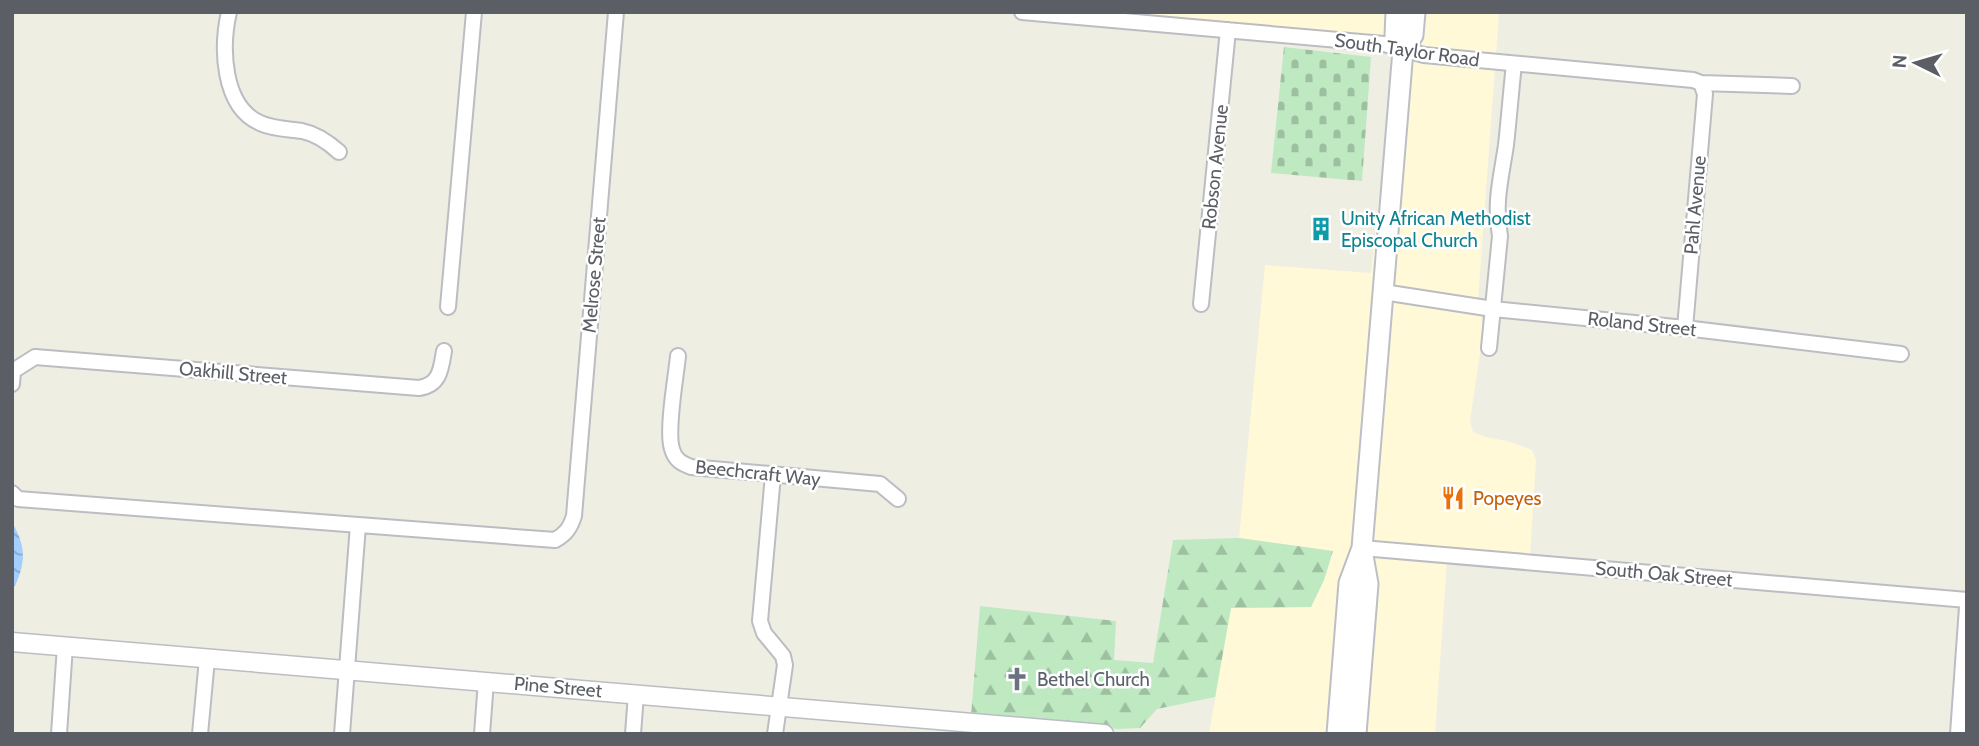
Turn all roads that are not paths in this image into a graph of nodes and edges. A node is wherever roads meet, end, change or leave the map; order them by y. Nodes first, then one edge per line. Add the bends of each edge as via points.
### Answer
1 (229, 12) edge
2 (474, 12) edge
3 (616, 12) edge
4 (1022, 12) edge
5 (1396, 12) edge
6 (1415, 12) edge
7 (1228, 30) junction
8 (1403, 50) junction
9 (1514, 64) junction
10 (1701, 83) junction
11 (1792, 86) dead end
12 (339, 152) dead end
13 (1383, 292) junction
14 (1201, 304) dead end
15 (448, 307) dead end
16 (1493, 309) junction
17 (1685, 328) junction
18 (1489, 348) dead end
19 (444, 351) dead end
20 (1901, 354) dead end
21 (678, 356) dead end
22 (12, 384) edge
23 (773, 475) junction
24 (12, 492) edge
25 (898, 499) dead end
26 (358, 525) junction
27 (1362, 548) junction
28 (1967, 600) edge
29 (1967, 607) edge
30 (12, 642) edge
31 (65, 646) junction
32 (207, 659) junction
33 (347, 669) junction
34 (486, 681) junction
35 (636, 694) junction
36 (778, 705) junction
37 (59, 734) edge
38 (200, 734) edge
39 (342, 734) edge
40 (482, 734) edge
41 (633, 734) edge
42 (775, 734) edge
43 (1104, 734) edge
44 (1337, 734) edge
45 (1356, 734) edge
46 (1958, 734) edge

1 - 12 street via 227,75 233,97 246,115 273,127 315,135
2 - 15 street
3 - 26 street, Melrose Street via 570,529 555,540
4 - 7 street, South Taylor Road
5 - 8 main road via 1395,36
6 - 8 main road via 1413,35
7 - 8 street, South Taylor Road via 1384,44
7 - 14 street, Robson Avenue
8 - 9 street, South Taylor Road
8 - 13 main road
9 - 10 street, South Taylor Road
9 - 16 street via 1496,205 1500,236
10 - 11 street, South Taylor Road
10 - 17 street, Pahl Avenue via 1705,94
13 - 16 street, Roland Street
13 - 27 main road
16 - 17 street, Roland Street
16 - 18 street
17 - 20 street, Roland Street
19 - 22 street, Oakhill Street via 434,382 419,388 35,357 13,371
21 - 23 street, Beechcraft Way via 670,430 671,448 679,462
23 - 25 street, Beechcraft Way via 880,484
23 - 36 street via 760,621 785,665
24 - 26 street via 18,499
26 - 33 street
27 - 28 street, South Oak Street
27 - 44 main road via 1349,583
27 - 45 main road via 1368,584
29 - 46 street
30 - 31 street, Pine Street
31 - 32 street, Pine Street
31 - 37 street
32 - 33 street, Pine Street
32 - 38 street
33 - 34 street, Pine Street
33 - 39 street
34 - 35 street, Pine Street
34 - 40 street
35 - 36 street, Pine Street
35 - 41 street
36 - 42 street
36 - 43 street, Pine Street

